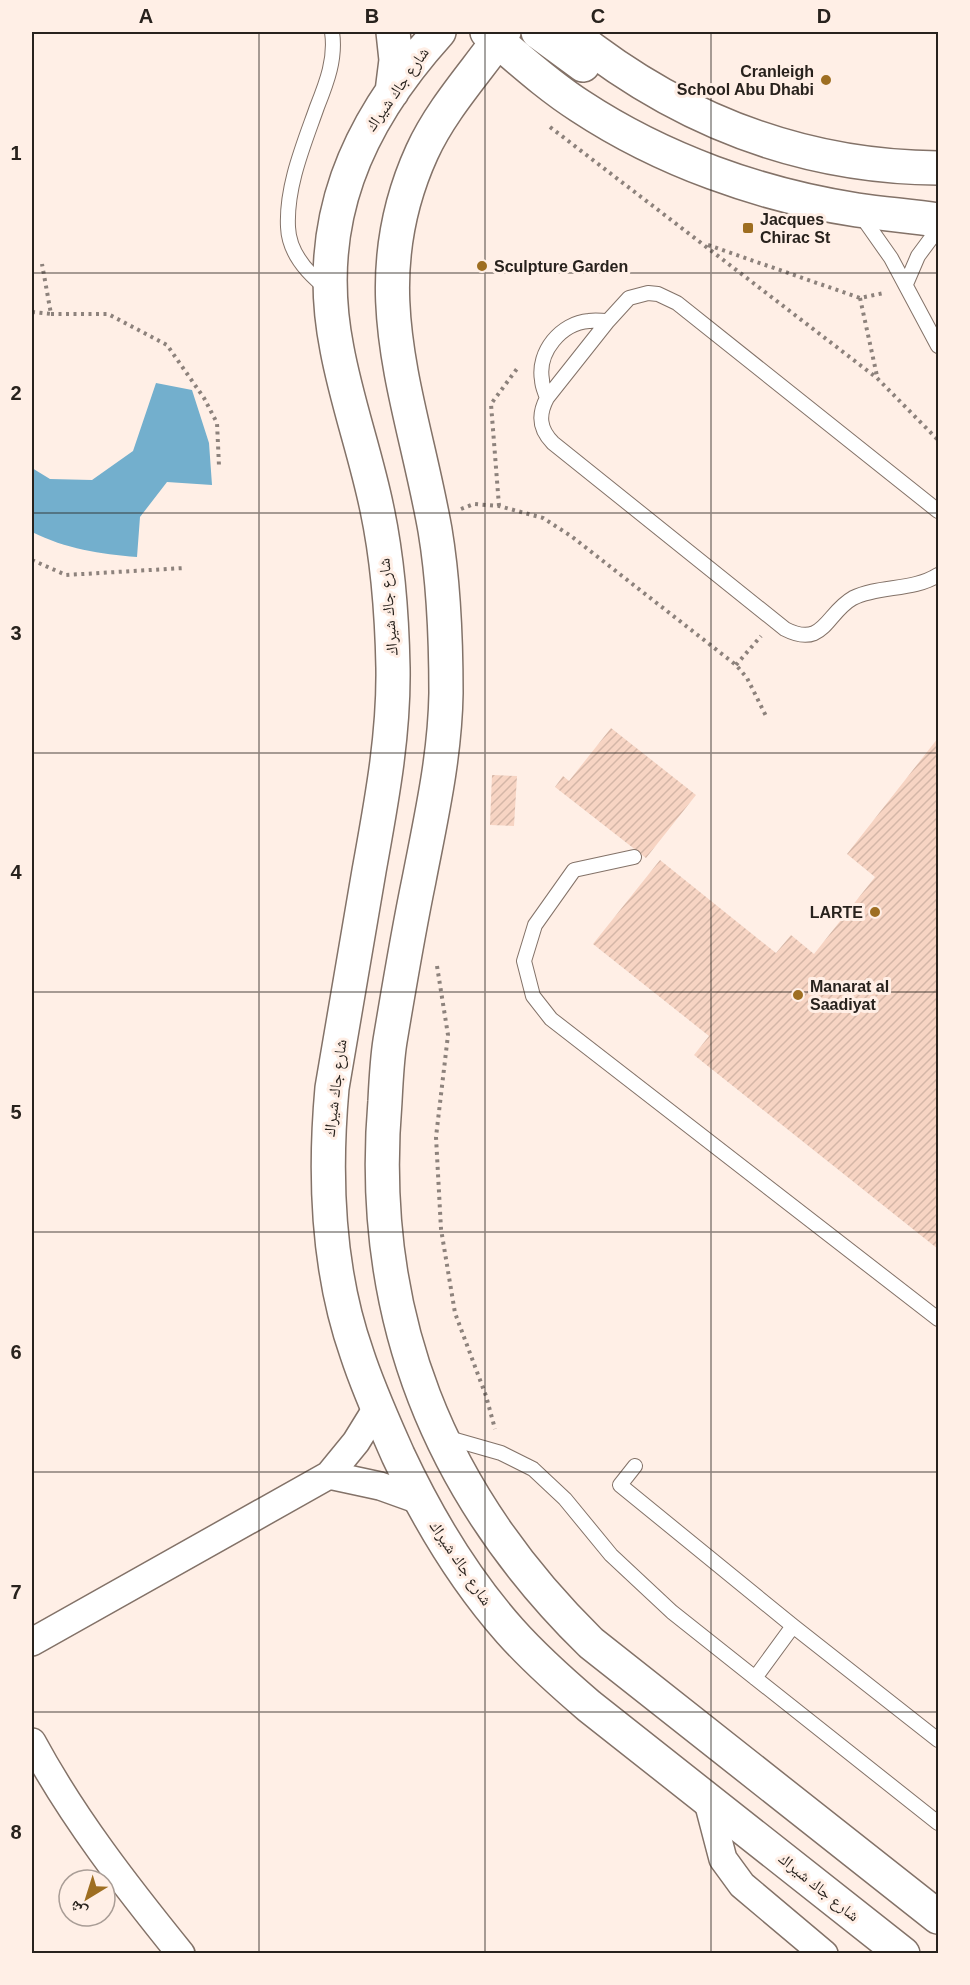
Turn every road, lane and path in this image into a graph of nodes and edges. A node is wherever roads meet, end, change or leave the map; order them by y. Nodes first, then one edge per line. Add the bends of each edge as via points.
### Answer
1 (332, 32) edge
2 (393, 32) edge
3 (439, 32) edge
4 (538, 32) edge
5 (570, 32) edge
6 (492, 34) edge
7 (392, 92) junction
8 (544, 123) dead end
9 (761, 140) junction
10 (939, 168) edge
11 (857, 210) junction
12 (939, 220) edge
13 (939, 229) edge
14 (704, 244) junction
15 (42, 264) dead end
16 (906, 284) junction
17 (329, 291) junction
18 (884, 293) dead end
19 (860, 298) junction
20 (32, 312) edge
21 (51, 314) junction
22 (608, 321) junction
23 (939, 346) edge
24 (877, 378) junction
25 (547, 398) junction
26 (939, 440) edge
27 (219, 466) dead end
28 (939, 511) edge
29 (454, 512) dead end
30 (32, 560) edge
31 (184, 568) dead end
32 (939, 575) edge
33 (775, 621) junction
34 (736, 665) junction
35 (767, 718) dead end
36 (634, 857) dead end
37 (939, 1320) edge
38 (377, 1408) junction
39 (441, 1436) junction
40 (635, 1466) dead end
41 (329, 1475) junction
42 (419, 1500) junction
43 (793, 1626) junction
44 (32, 1642) edge
45 (754, 1678) junction
46 (938, 1739) edge
47 (32, 1742) edge
48 (707, 1797) junction
49 (939, 1823) edge
50 (939, 1917) edge
51 (181, 1953) edge
52 (824, 1953) edge
53 (903, 1953) edge

1 - 17 lane via 333,58 293,181 288,227 303,266
2 - 7 street via 396,60
3 - 7 street, شارع جاك شيراك
4 - 9 street via 618,91 690,133 725,143
5 - 9 street via 679,104
6 - 11 street via 578,105 650,146 753,186
6 - 39 street via 418,162 403,205 391,279 394,338 442,572 446,699 432,821 389,1047 382,1137 382,1205 397,1306 410,1356
7 - 17 street, شارع جاك شيراك via 351,166 332,240
8 - 14 path
9 - 10 street via 875,164
11 - 12 street
11 - 16 lane
13 - 16 lane via 918,256
14 - 19 path
14 - 24 path
15 - 21 path
16 - 23 lane
17 - 38 street, شارع جاك شيراك via 337,351 378,513 391,616 392,723 332,1088 327,1162 330,1220 344,1309
18 - 19 path
19 - 24 path
20 - 21 path
21 - 27 path via 108,314 167,345 217,423
22 - 25 lane
22 - 25 lane via 587,321 568,327 553,341 543,359 541,378
22 - 28 lane via 629,298 648,293 668,297
24 - 26 path
25 - 33 lane via 540,417 541,427 553,443
29 - 34 path via 474,504 499,506 543,518
30 - 31 path via 66,575
32 - 33 lane via 854,598 819,632 807,636 796,635
33 - 34 path
34 - 35 path
36 - 37 lane via 574,870 553,897 535,925 524,962 533,996 551,1019
38 - 41 street
38 - 42 street, شارع جاك شيراك
39 - 45 lane via 501,1453 533,1469 565,1499 640,1585
39 - 50 street via 496,1533 556,1609 591,1643
40 - 43 lane via 620,1485
41 - 42 street via 380,1486
41 - 44 street
42 - 48 street, شارع جاك شيراك via 475,1589 510,1631 589,1706
43 - 45 lane
43 - 46 lane
45 - 49 lane
47 - 51 street via 113,1869
48 - 52 street via 723,1859 742,1885
48 - 53 street, شارع جاك شيراك

